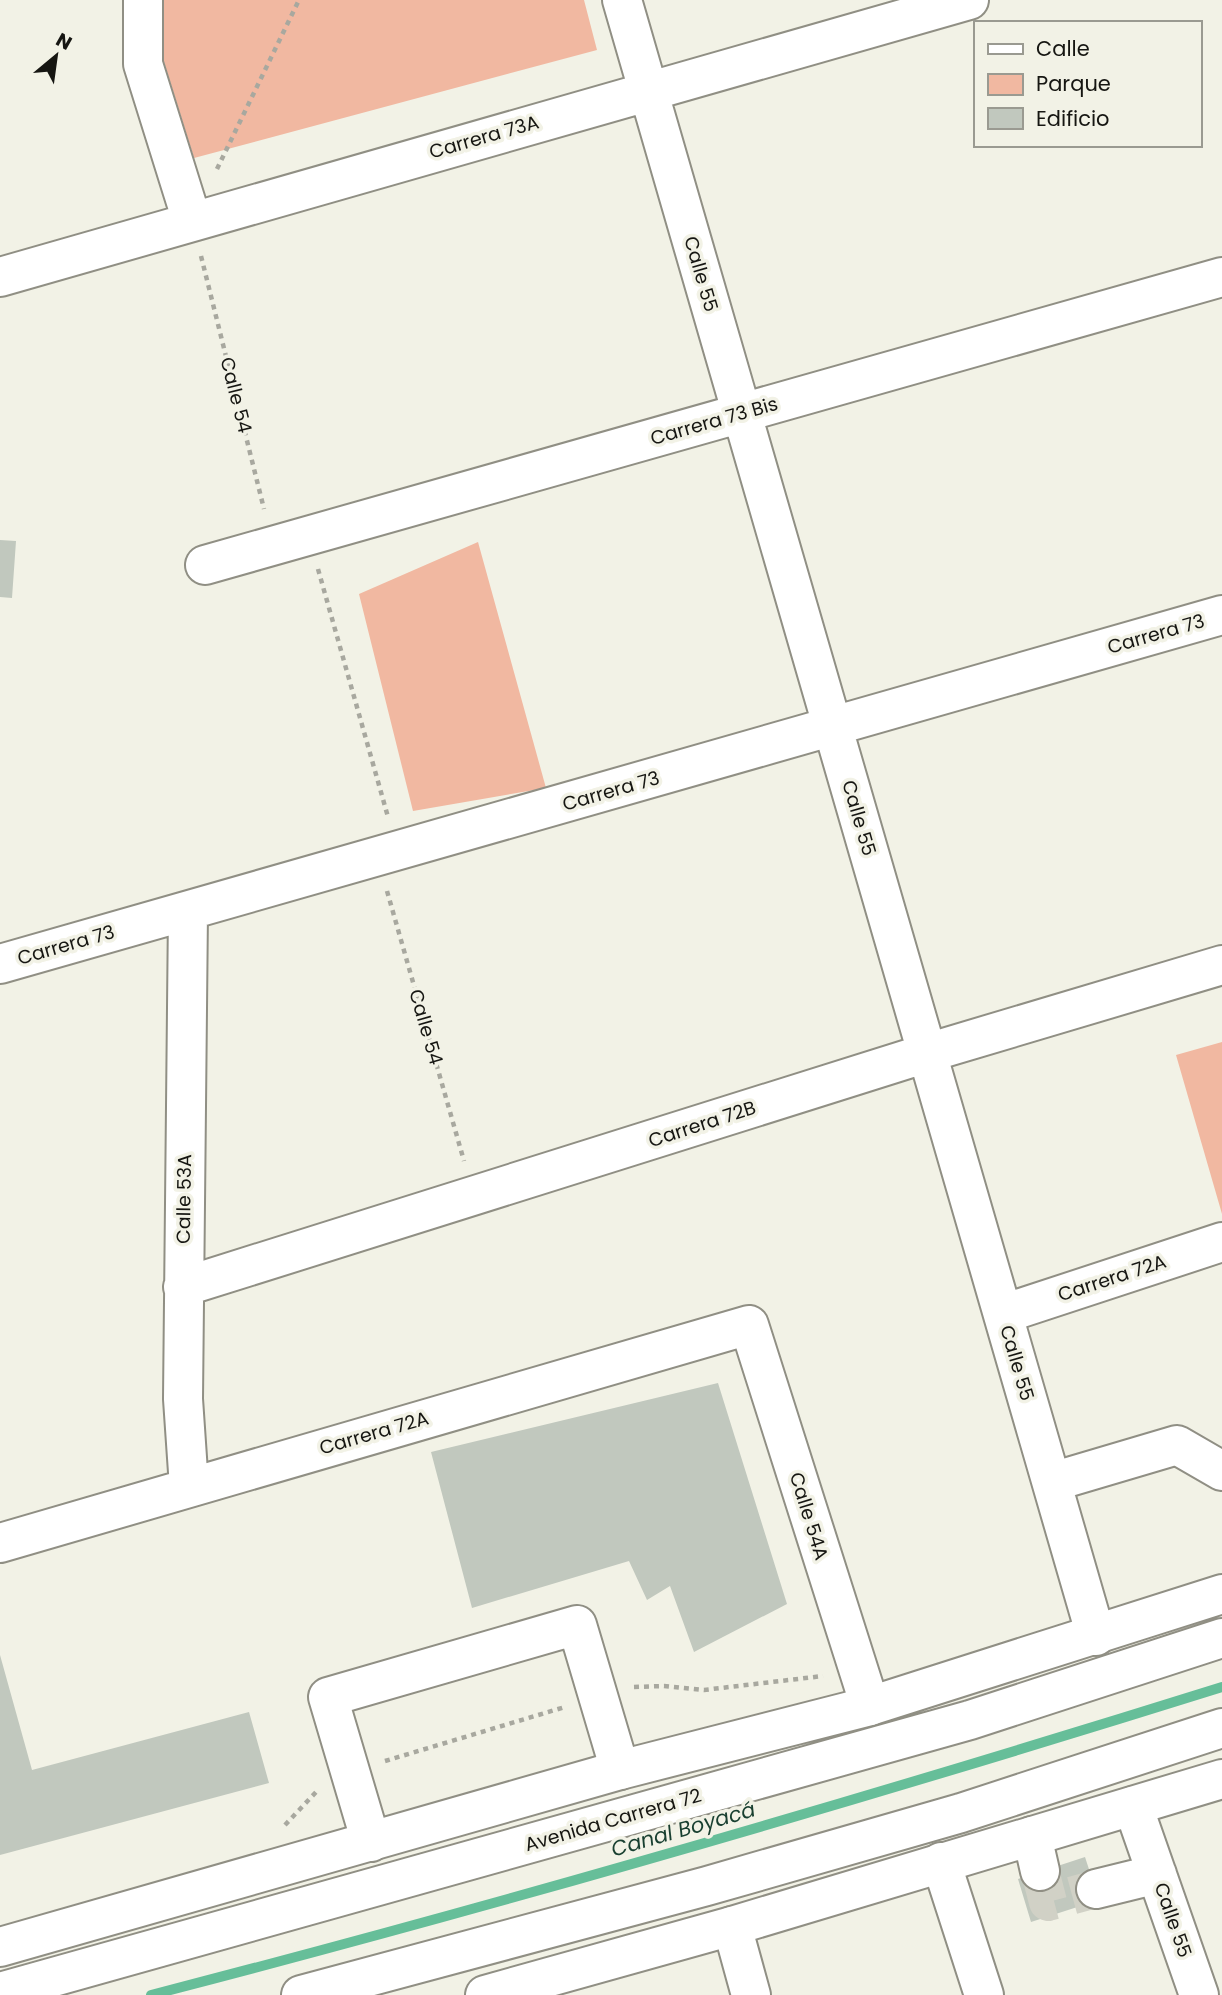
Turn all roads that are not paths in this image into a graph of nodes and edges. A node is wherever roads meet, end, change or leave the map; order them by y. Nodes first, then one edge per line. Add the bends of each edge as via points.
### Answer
1 (143, 0) edge
2 (622, 0) edge
3 (969, 0) edge
4 (649, 91) junction
5 (195, 233) junction
6 (0, 277) edge
7 (1222, 277) edge
8 (741, 413) junction
9 (205, 565) dead end
10 (1222, 615) edge
11 (833, 728) junction
12 (188, 911) junction
13 (0, 964) edge
14 (1222, 965) edge
15 (927, 1053) junction
16 (1222, 1242) edge
17 (183, 1287) junction
18 (1003, 1314) junction
19 (749, 1325) joint
20 (1222, 1471) edge
21 (1052, 1482) junction
22 (189, 1487) junction
23 (0, 1543) edge
24 (1222, 1594) edge
25 (1096, 1636) junction
26 (1222, 1638) edge
27 (870, 1706) junction
28 (970, 1720) junction
29 (1222, 1728) edge
30 (620, 1770) junction
31 (1222, 1779) edge
32 (1133, 1806) junction
33 (371, 1842) junction
34 (941, 1862) junction
35 (1157, 1874) junction
36 (1096, 1889) tunnel mouth
37 (315, 1903) junction
38 (732, 1926) junction
39 (0, 1948) edge
40 (0, 1992) edge
41 (746, 1994) edge
42 (300, 1995) edge
43 (485, 1995) edge
44 (984, 1995) edge
45 (1199, 1995) edge

1 - 5 main road via 143,65
2 - 4 main road, Calle 55
3 - 4 main road, Carrera 73A
4 - 5 main road, Carrera 73A
4 - 8 main road, Calle 55
5 - 6 main road, Carrera 73A
7 - 8 main road, Carrera 73 Bis
8 - 9 main road, Carrera 73 Bis
8 - 11 main road, Calle 55
10 - 11 main road, Carrera 73
11 - 12 main road, Carrera 73
11 - 15 main road, Calle 55
12 - 13 main road, Carrera 73
12 - 17 main road, Calle 53A
14 - 15 main road, Carrera 72B
15 - 17 main road, Carrera 72B
15 - 18 main road, Calle 55
16 - 18 main road, Carrera 72A
17 - 22 main road, Calle 53A
18 - 21 main road, Calle 55
19 - 22 main road, Carrera 72A
19 - 27 main road, Calle 54A
20 - 21 main road via 1177,1445
21 - 25 main road, Calle 55
22 - 23 main road, Carrera 72A
24 - 25 main road
25 - 27 main road
26 - 28 main road, Avenida Carrera 72
27 - 28 main road
27 - 30 main road
28 - 37 main road, Avenida Carrera 72
29 - 42 main road via 961,1813
30 - 33 main road
30 - 33 main road via 577,1625 328,1697
31 - 32 main road
32 - 34 main road via 1036,1854
32 - 35 main road, Calle 55
33 - 37 main road
33 - 39 main road
34 - 38 main road
34 - 44 main road
35 - 36 main road
35 - 45 main road, Calle 55
37 - 40 main road, Avenida Carrera 72
38 - 41 main road
38 - 43 main road

